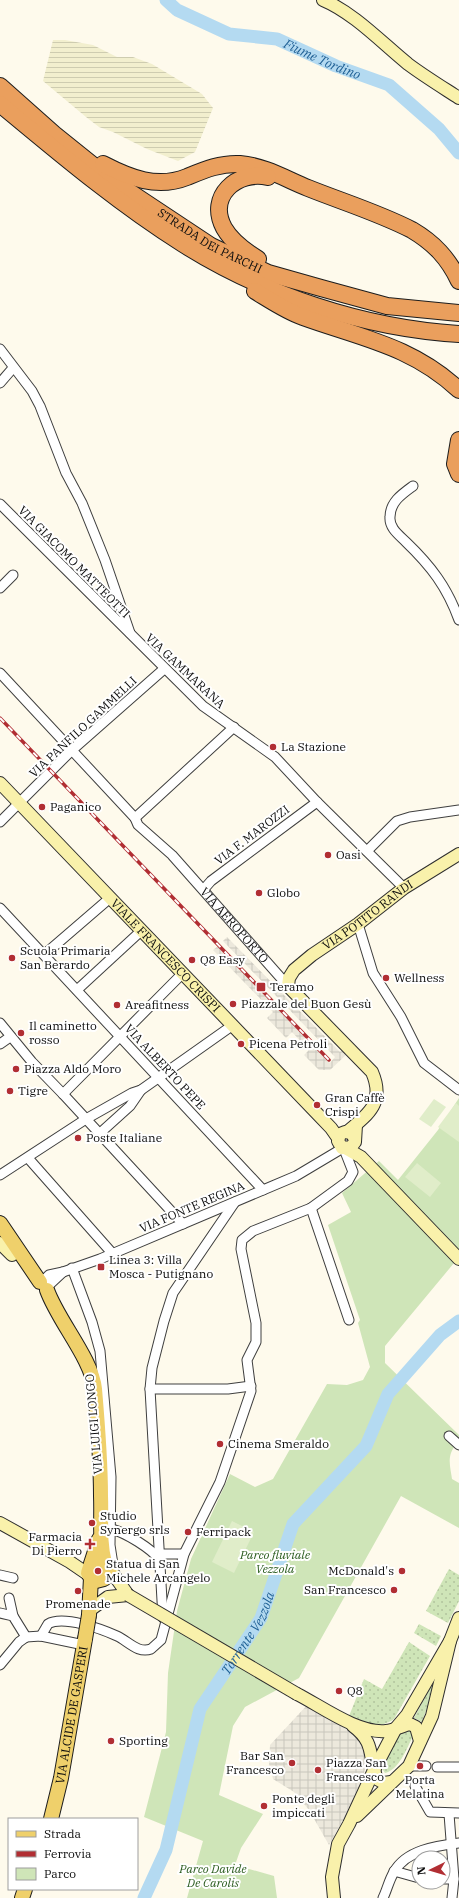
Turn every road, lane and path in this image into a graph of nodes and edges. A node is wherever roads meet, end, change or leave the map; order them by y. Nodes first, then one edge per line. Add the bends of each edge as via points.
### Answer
1 (323, 0) edge
2 (0, 86) edge
3 (459, 98) edge
4 (0, 104) edge
5 (54, 134) junction
6 (294, 183) junction
7 (183, 244) junction
8 (459, 281) edge
9 (325, 289) junction
10 (459, 314) edge
11 (459, 334) edge
12 (0, 349) edge
13 (13, 368) junction
14 (0, 383) edge
15 (459, 390) edge
16 (459, 440) edge
17 (459, 474) edge
18 (413, 486) dead end
19 (0, 504) edge
20 (13, 575) dead end
21 (0, 588) edge
22 (459, 620) edge
23 (131, 637) junction
24 (164, 669) junction
25 (0, 673) edge
26 (234, 727) junction
27 (72, 750) junction
28 (0, 783) edge
29 (317, 802) junction
30 (19, 803) junction
31 (459, 810) edge
32 (134, 818) junction
33 (0, 822) edge
34 (367, 851) junction
35 (459, 854) edge
36 (404, 888) junction
37 (204, 889) junction
38 (110, 898) junction
39 (0, 908) edge
40 (358, 924) junction
41 (141, 931) junction
42 (45, 954) junction
43 (184, 973) junction
44 (288, 986) junction
45 (77, 990) junction
46 (0, 1023) edge
47 (233, 1025) junction
48 (10, 1037) junction
49 (122, 1037) junction
50 (0, 1044) edge
51 (158, 1077) junction
52 (141, 1090) junction
53 (459, 1090) edge
54 (63, 1094) junction
55 (86, 1119) junction
56 (99, 1134) junction
57 (345, 1139) junction
58 (28, 1158) junction
59 (0, 1176) edge
60 (263, 1190) junction
61 (235, 1202) junction
62 (311, 1208) junction
63 (0, 1223) edge
64 (183, 1224) junction
65 (0, 1236) edge
66 (0, 1243) edge
67 (112, 1253) junction
68 (16, 1254) junction
69 (459, 1259) edge
70 (67, 1270) junction
71 (42, 1287) junction
72 (348, 1320) dead end
73 (251, 1386) junction
74 (150, 1389) junction
75 (448, 1436) dead end
76 (459, 1445) edge
77 (0, 1523) edge
78 (106, 1533) junction
79 (184, 1554) junction
80 (157, 1555) junction
81 (98, 1571) junction
82 (0, 1576) edge
83 (13, 1578) dead end
84 (117, 1582) junction
85 (128, 1595) junction
86 (9, 1598) dead end
87 (90, 1612) junction
88 (0, 1613) edge
89 (13, 1616) junction
90 (459, 1618) edge
91 (164, 1628) junction
92 (41, 1636) junction
93 (26, 1637) junction
94 (450, 1641) junction
95 (84, 1642) junction
96 (0, 1665) edge
97 (347, 1721) junction
98 (396, 1728) junction
99 (420, 1741) junction
100 (426, 1766) dead end
101 (437, 1767) dead end
102 (459, 1767) edge
103 (375, 1768) junction
104 (410, 1775) junction
105 (391, 1782) junction
106 (459, 1813) edge
107 (449, 1814) junction
108 (51, 1818) edge
109 (349, 1824) junction
110 (455, 1844) edge
111 (394, 1871) junction
112 (411, 1876) edge
113 (451, 1880) edge
114 (454, 1880) junction
115 (334, 1898) edge
116 (383, 1898) edge
117 (452, 1898) edge

1 - 3 street via 374,34 410,65
2 - 5 highway, STRADA DEI PARCHI
4 - 7 highway, STRADA DEI PARCHI via 103,188
5 - 6 highway via 129,177 154,182 178,180 217,165 239,164 266,170
5 - 9 highway, STRADA DEI PARCHI via 110,180 211,246 268,273
6 - 8 highway via 412,230 442,253
6 - 9 highway via 262,176 245,176 234,181 220,203 220,218 229,236 249,254 269,266
7 - 11 highway, STRADA DEI PARCHI via 246,279 313,304 389,325 427,332
7 - 15 highway via 238,282 302,316 392,346 430,366
9 - 10 highway, STRADA DEI PARCHI via 387,306
12 - 13 street, VIA GAMMARANA
13 - 14 street
13 - 23 street, VIA GAMMARANA via 32,391 40,406 66,473 82,503 106,560
16 - 17 highway via 455,464
18 - 22 street via 393,504 390,517 392,528 438,578 451,597
19 - 23 street, VIA GIACOMO MATTEOTTI
20 - 21 street
23 - 24 street, VIA GAMMARANA
24 - 26 street, VIA GAMMARANA via 202,706
24 - 27 street, VIA PANFILO GAMMELLI
25 - 27 street, VIA AEROPORTO
26 - 29 street, VIA GAMMARANA via 275,757
26 - 32 street
27 - 30 street, VIA PANFILO GAMMELLI
27 - 32 street, VIA AEROPORTO
28 - 30 street, VIALE FRANCESCO CRISPI
29 - 34 street, VIA GAMMARANA
29 - 37 street, VIA F. MAROZZI via 211,881
30 - 33 street, VIA PANFILO GAMMELLI
30 - 38 street, VIALE FRANCESCO CRISPI
31 - 34 street via 397,821
32 - 37 street, VIA AEROPORTO
34 - 36 street, VIA GAMMARANA
35 - 36 street, VIA POTITO RANDI
36 - 40 street, VIA POTITO RANDI
37 - 44 street, VIA AEROPORTO
38 - 41 street, VIALE FRANCESCO CRISPI
38 - 42 street
39 - 42 street, VIA ALBERTO PEPE
40 - 44 street, VIA POTITO RANDI via 336,937 294,970
40 - 53 street via 373,974 401,1017 424,1063
41 - 43 street, VIALE FRANCESCO CRISPI
41 - 45 street
42 - 45 street, VIA ALBERTO PEPE
43 - 47 street, VIALE FRANCESCO CRISPI
43 - 49 street
44 - 57 street, VIA AEROPORTO via 372,1072 375,1080 375,1104
45 - 49 street, VIA ALBERTO PEPE
46 - 48 street
47 - 51 street
47 - 57 street, VIALE FRANCESCO CRISPI
48 - 50 street
48 - 54 street
49 - 51 street, VIA ALBERTO PEPE
49 - 54 street
51 - 52 street
51 - 60 street, VIA ALBERTO PEPE
52 - 55 street
52 - 56 street via 130,1106
54 - 55 street
55 - 56 street
55 - 58 street
56 - 64 street
57 - 60 street, VIA FONTE REGINA via 327,1157 296,1176
57 - 62 street via 353,1175
57 - 69 street, VIALE FRANCESCO CRISPI
58 - 59 street
58 - 67 street
60 - 61 street, VIA FONTE REGINA
61 - 64 street, VIA FONTE REGINA
61 - 74 street via 173,1293 156,1354
62 - 72 street
62 - 73 street via 253,1230 242,1240 241,1249 256,1323 256,1342 247,1360
63 - 68 main road
64 - 67 street, VIA FONTE REGINA
65 - 68 main road
66 - 68 street
67 - 70 street, VIA FONTE REGINA
68 - 71 main road, VIA ALCIDE DE GASPERI
70 - 71 street, VIA FONTE REGINA
70 - 78 street, VIA LUIGI LONGO via 92,1322 100,1351 111,1477
71 - 78 main road, VIA ALCIDE DE GASPERI via 94,1397
73 - 74 street via 228,1389
73 - 79 street via 248,1402 220,1482
74 - 80 street via 159,1544
75 - 76 street
77 - 81 street via 70,1562
78 - 80 street via 124,1534
78 - 81 main road, VIA ALCIDE DE GASPERI
78 - 84 street, VIA LUIGI LONGO
79 - 80 street
79 - 91 street
80 - 91 street
81 - 84 street
81 - 85 street
81 - 87 main road, VIA ALCIDE DE GASPERI via 95,1601
82 - 83 street
84 - 85 street
85 - 87 street via 108,1597
85 - 97 street, bridge
86 - 89 street
87 - 95 main road, VIA ALCIDE DE GASPERI, bridge
88 - 89 street
89 - 93 street
90 - 94 street
91 - 92 street via 158,1644 148,1650 140,1650 98,1628 68,1622 52,1622 44,1628
92 - 93 street
92 - 95 street
93 - 96 street
94 - 98 street via 407,1715
94 - 99 street via 432,1716
95 - 108 main road, VIA ALCIDE DE GASPERI via 61,1778
97 - 98 street via 366,1729 385,1731
97 - 103 street via 366,1739
98 - 99 street via 410,1724 416,1727
98 - 103 street
99 - 104 street
100 - 104 street
101 - 102 street
103 - 105 street via 377,1779 384,1783
103 - 109 street
104 - 105 street
104 - 107 street via 430,1812
105 - 109 street
106 - 107 street
107 - 110 street
109 - 115 street via 338,1844 332,1877
110 - 111 street via 406,1857
110 - 114 street
111 - 112 street
111 - 116 street
113 - 114 street
114 - 117 street

